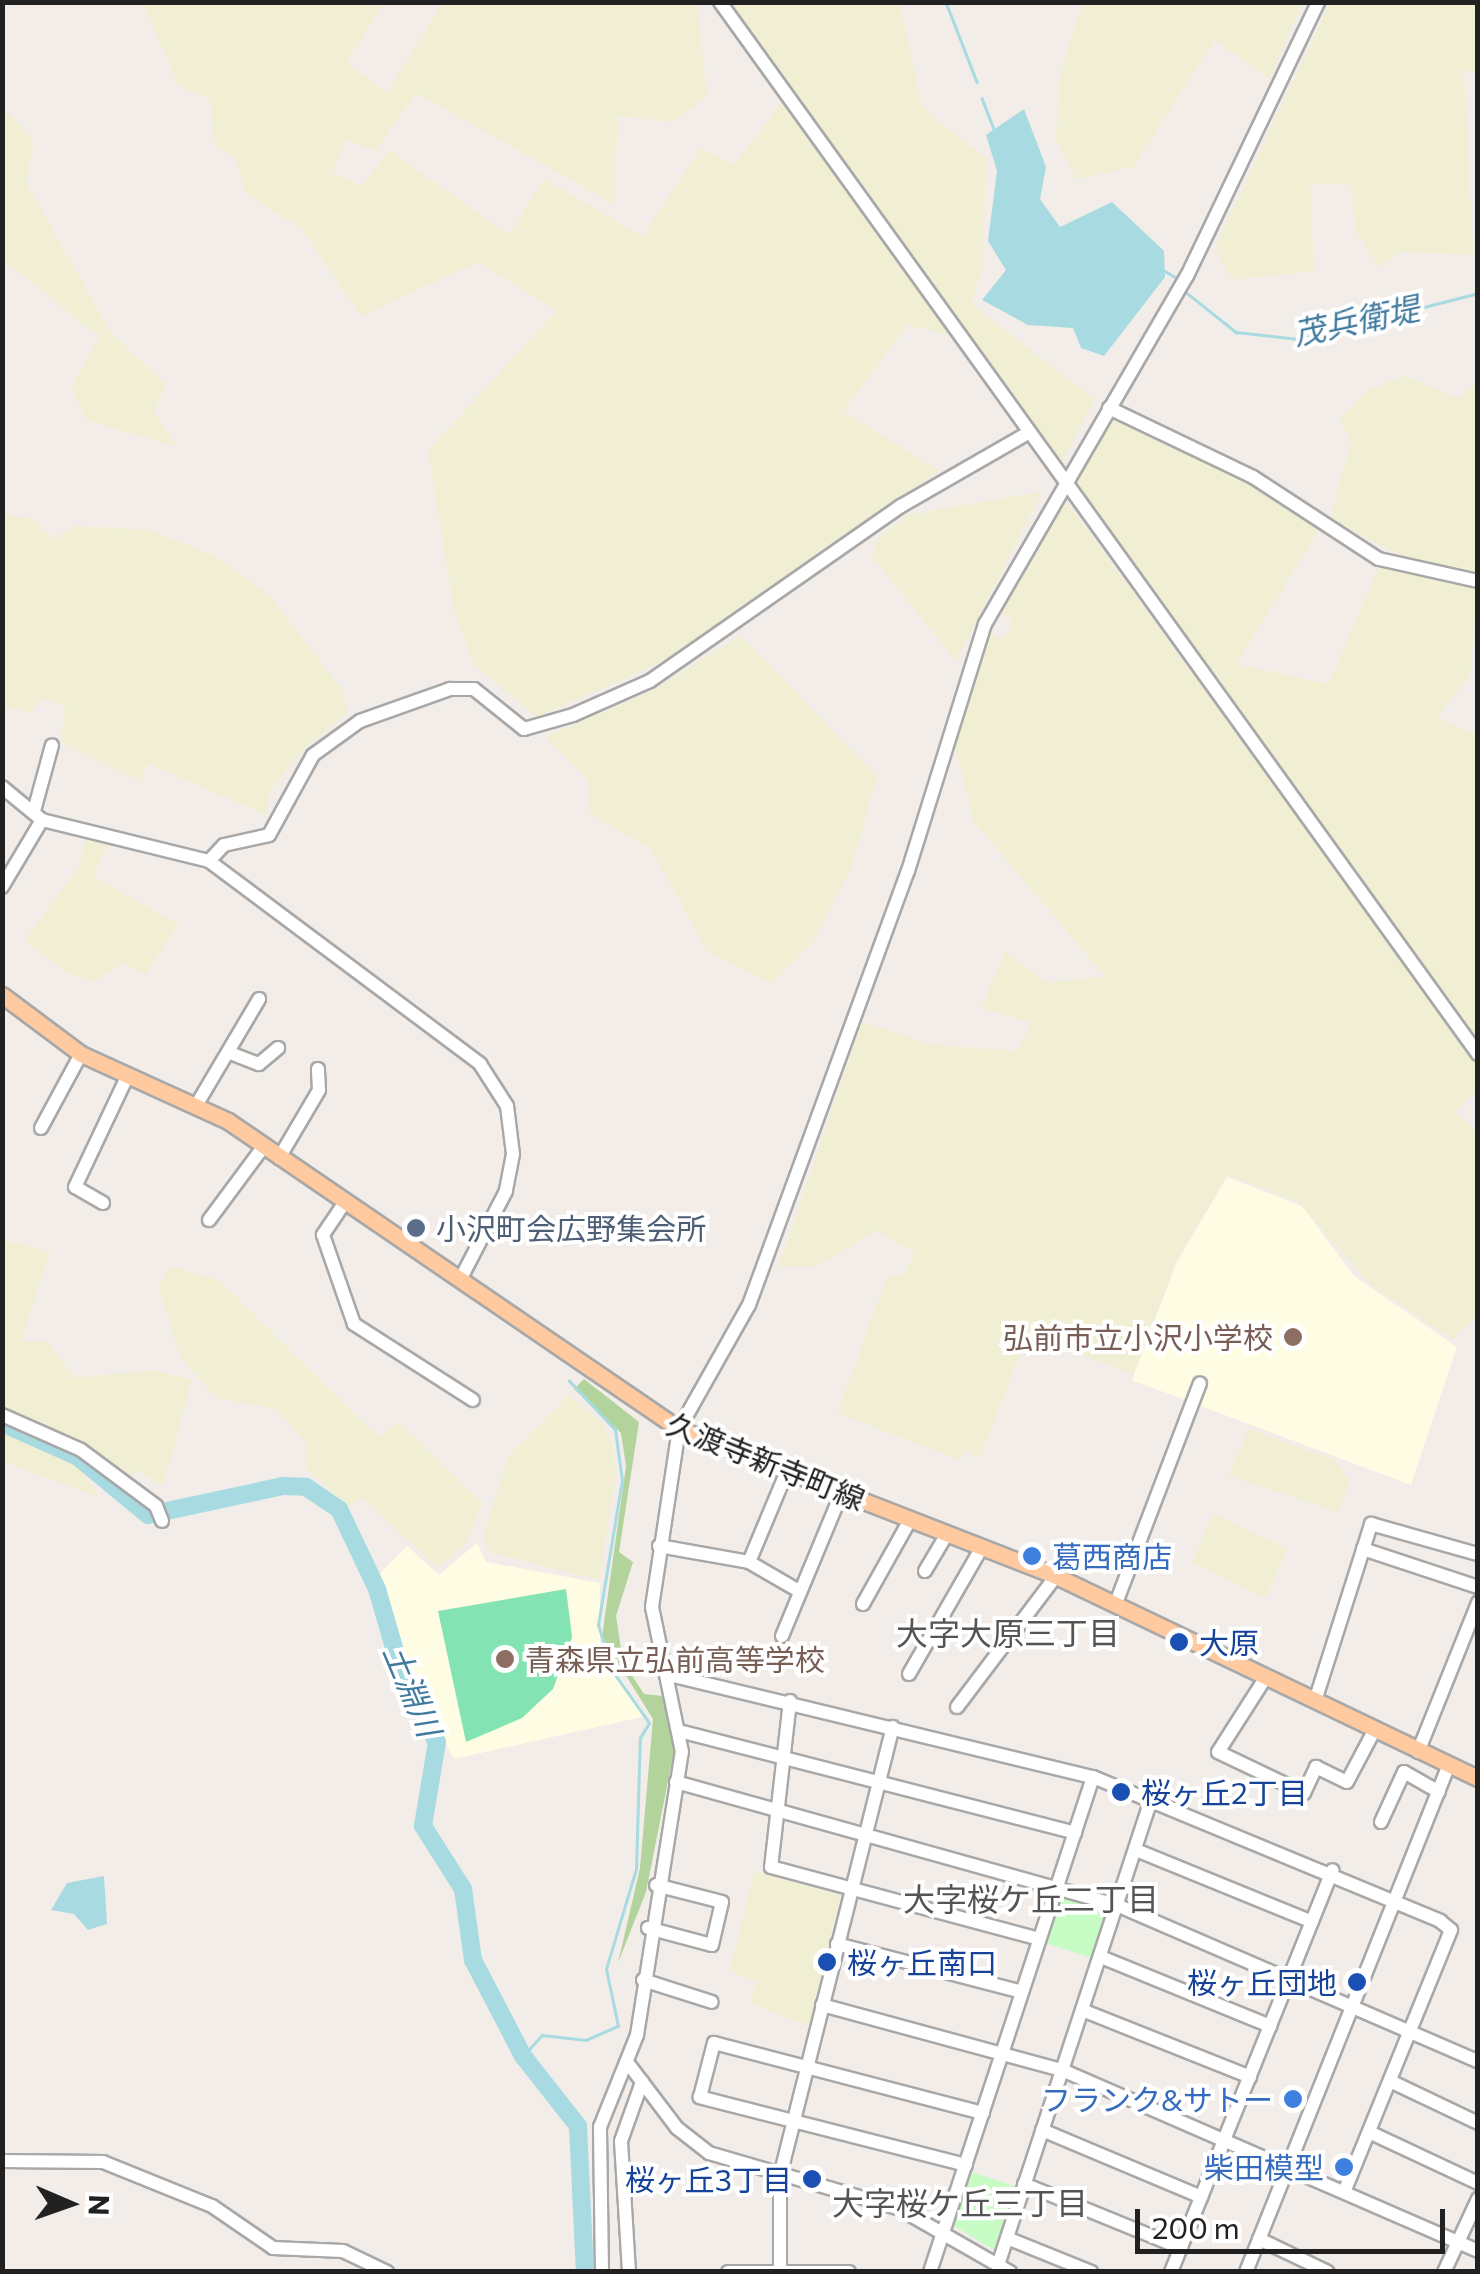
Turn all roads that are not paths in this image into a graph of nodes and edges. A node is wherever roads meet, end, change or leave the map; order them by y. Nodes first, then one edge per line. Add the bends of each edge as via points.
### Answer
1 (720, 2) edge
2 (1318, 2) edge
3 (1109, 408) junction
4 (1028, 433) junction
5 (1063, 479) junction
6 (1478, 582) edge
7 (52, 744) dead end
8 (2, 787) edge
9 (38, 816) junction
10 (209, 861) junction
11 (5, 879) edge
12 (2, 995) edge
13 (260, 1000) dead end
14 (278, 1048) dead end
15 (230, 1052) junction
16 (82, 1054) junction
17 (1478, 1054) edge
18 (318, 1068) dead end
19 (128, 1076) junction
20 (197, 1104) junction
21 (42, 1128) dead end
22 (264, 1146) junction
23 (279, 1158) junction
24 (103, 1203) dead end
25 (343, 1205) junction
26 (210, 1220) dead end
27 (460, 1280) junction
28 (1200, 1383) dead end
29 (472, 1400) dead end
30 (2, 1416) edge
31 (679, 1429) junction
32 (788, 1471) junction
33 (842, 1492) junction
34 (161, 1516) dead end
35 (910, 1520) junction
36 (947, 1534) junction
37 (659, 1546) junction
38 (982, 1546) junction
39 (1363, 1549) junction
40 (1478, 1554) edge
41 (750, 1562) junction
42 (925, 1571) dead end
43 (1056, 1576) junction
44 (1478, 1587) edge
45 (799, 1590) junction
46 (1116, 1603) junction
47 (863, 1604) dead end
48 (1477, 1609) edge
49 (782, 1636) dead end
50 (909, 1674) dead end
51 (670, 1676) junction
52 (1266, 1677) junction
53 (790, 1701) junction
54 (1315, 1701) junction
55 (957, 1708) dead end
56 (893, 1727) junction
57 (682, 1732) junction
58 (1374, 1732) junction
59 (1418, 1752) junction
60 (785, 1756) junction
61 (1448, 1767) junction
62 (1093, 1777) junction
63 (1478, 1778) edge
64 (676, 1782) junction
65 (879, 1782) junction
66 (1439, 1792) junction
67 (1152, 1796) junction
68 (778, 1813) junction
69 (1381, 1822) dead end
70 (1074, 1833) junction
71 (864, 1837) junction
72 (1136, 1850) junction
73 (1332, 1870) junction
74 (656, 1885) junction
75 (1057, 1886) junction
76 (851, 1890) junction
77 (1396, 1898) junction
78 (1118, 1906) junction
79 (1312, 1922) junction
80 (648, 1928) junction
81 (1040, 1939) junction
82 (838, 1944) junction
83 (1101, 1957) junction
84 (1290, 1976) junction
85 (643, 1980) junction
86 (1022, 1992) junction
87 (712, 2002) dead end
88 (1354, 2002) junction
89 (822, 2005) junction
90 (1082, 2010) junction
91 (1270, 2026) junction
92 (1412, 2030) junction
93 (1003, 2052) junction
94 (1478, 2061) edge
95 (627, 2062) junction
96 (807, 2067) junction
97 (1062, 2070) junction
98 (1250, 2077) junction
99 (1390, 2081) junction
100 (642, 2082) junction
101 (983, 2113) junction
102 (793, 2121) junction
103 (1478, 2123) edge
104 (1042, 2130) junction
105 (1369, 2132) junction
106 (1226, 2138) junction
107 (2, 2161) edge
108 (966, 2164) junction
109 (1290, 2164) junction
110 (780, 2176) junction
111 (1478, 2183) edge
112 (1024, 2184) junction
113 (1345, 2190) junction
114 (1201, 2197) junction
115 (1478, 2198) edge
116 (944, 2229) junction
117 (1007, 2238) junction
118 (1259, 2239) junction
119 (1458, 2241) junction
120 (1181, 2248) junction
121 (1478, 2250) edge
122 (1004, 2267) edge
123 (780, 2270) edge
124 (387, 2272) edge
125 (602, 2272) edge
126 (629, 2272) edge
127 (728, 2272) edge
128 (849, 2272) edge
129 (930, 2272) edge
130 (1091, 2272) edge
131 (1171, 2272) edge
132 (1246, 2272) edge
133 (1328, 2272) edge
134 (1444, 2272) edge

1 - 4 street
2 - 3 street via 1240,176
3 - 5 street
3 - 6 street via 1253,477 1380,559
4 - 5 street
4 - 10 street via 900,506 650,682 524,728 474,689 450,688 360,721 313,754 270,835 224,845
5 - 17 street
5 - 31 street via 962,679 908,871 766,1259
7 - 9 street
8 - 9 street
9 - 10 street
9 - 11 street
10 - 27 street via 347,957 501,1092 513,1128 506,1191
12 - 16 main road, 久渡寺新寺町線
13 - 15 street
14 - 15 street via 258,1064
15 - 20 street
16 - 19 main road, 久渡寺新寺町線
16 - 21 street
18 - 23 street via 320,1090
19 - 20 main road, 久渡寺新寺町線
19 - 24 street via 75,1187
20 - 22 main road, 久渡寺新寺町線
22 - 23 main road, 久渡寺新寺町線
22 - 26 street
23 - 25 main road, 久渡寺新寺町線
25 - 27 main road, 久渡寺新寺町線
25 - 29 street via 324,1235 354,1324
27 - 31 main road, 久渡寺新寺町線
28 - 46 street
30 - 34 street via 70,1444
31 - 32 main road, 久渡寺新寺町線
31 - 37 street
32 - 33 main road, 久渡寺新寺町線
32 - 41 street
33 - 35 main road, 久渡寺新寺町線
33 - 45 street
35 - 36 main road, 久渡寺新寺町線
35 - 47 street
36 - 38 main road, 久渡寺新寺町線
36 - 42 street
37 - 41 street
37 - 51 street via 654,1628
38 - 43 main road, 久渡寺新寺町線
38 - 50 street
39 - 40 street via 1372,1524
39 - 44 street
39 - 54 street
41 - 45 street
43 - 46 main road, 久渡寺新寺町線
43 - 55 street
45 - 49 street
46 - 52 main road, 久渡寺新寺町線
48 - 59 street
51 - 53 street
51 - 57 street
52 - 54 main road, 久渡寺新寺町線
52 - 58 street via 1218,1752 1304,1793 1316,1766 1347,1782
53 - 56 street
53 - 60 street
54 - 58 main road, 久渡寺新寺町線
56 - 62 street
56 - 65 street
57 - 60 street
57 - 64 street
58 - 59 main road, 久渡寺新寺町線
59 - 61 main road, 久渡寺新寺町線
60 - 65 street
60 - 68 street
61 - 63 main road, 久渡寺新寺町線
61 - 66 street
62 - 67 street
62 - 70 street
64 - 68 street
64 - 74 street
65 - 70 street
65 - 71 street
66 - 69 street via 1404,1772
66 - 77 street
67 - 72 street
67 - 73 street
68 - 71 street
68 - 76 street via 771,1867
70 - 75 street
71 - 75 street
71 - 76 street
72 - 78 street
72 - 79 street
73 - 77 street
73 - 79 street
74 - 80 street
74 - 80 street via 722,1902 712,1945
75 - 78 street
75 - 81 street
76 - 81 street
76 - 82 street
77 - 88 street
77 - 92 street via 1450,1930
78 - 83 street
78 - 84 street
79 - 84 street
80 - 85 street
81 - 86 street
82 - 86 street
82 - 89 street
83 - 90 street
83 - 91 street
84 - 88 street
84 - 91 street
85 - 87 street
85 - 95 street
86 - 93 street
88 - 92 street
88 - 109 street
89 - 93 street
89 - 96 street
90 - 97 street
90 - 98 street
91 - 98 street
92 - 94 street
92 - 99 street
93 - 97 street
93 - 101 street
95 - 100 street
95 - 125 street via 600,2127
96 - 101 street
96 - 102 street
96 - 102 street via 714,2043 700,2097
97 - 104 street
97 - 106 street
98 - 106 street
99 - 103 street
99 - 105 street
100 - 110 street via 696,2146
100 - 126 street via 622,2141
101 - 108 street
102 - 108 street
102 - 110 street
104 - 112 street
104 - 114 street
105 - 111 street
105 - 113 street
106 - 109 street
106 - 114 street
107 - 124 street via 103,2162 212,2206 273,2248 344,2250
108 - 116 street
109 - 113 street
109 - 118 street
110 - 116 street
110 - 123 street
112 - 117 street
112 - 120 street
113 - 119 street
114 - 120 street
115 - 119 street
116 - 122 street
116 - 129 street
117 - 122 street
117 - 130 street
118 - 132 street
118 - 133 street
119 - 121 street
119 - 134 street
120 - 131 street
123 - 127 street
123 - 128 street

